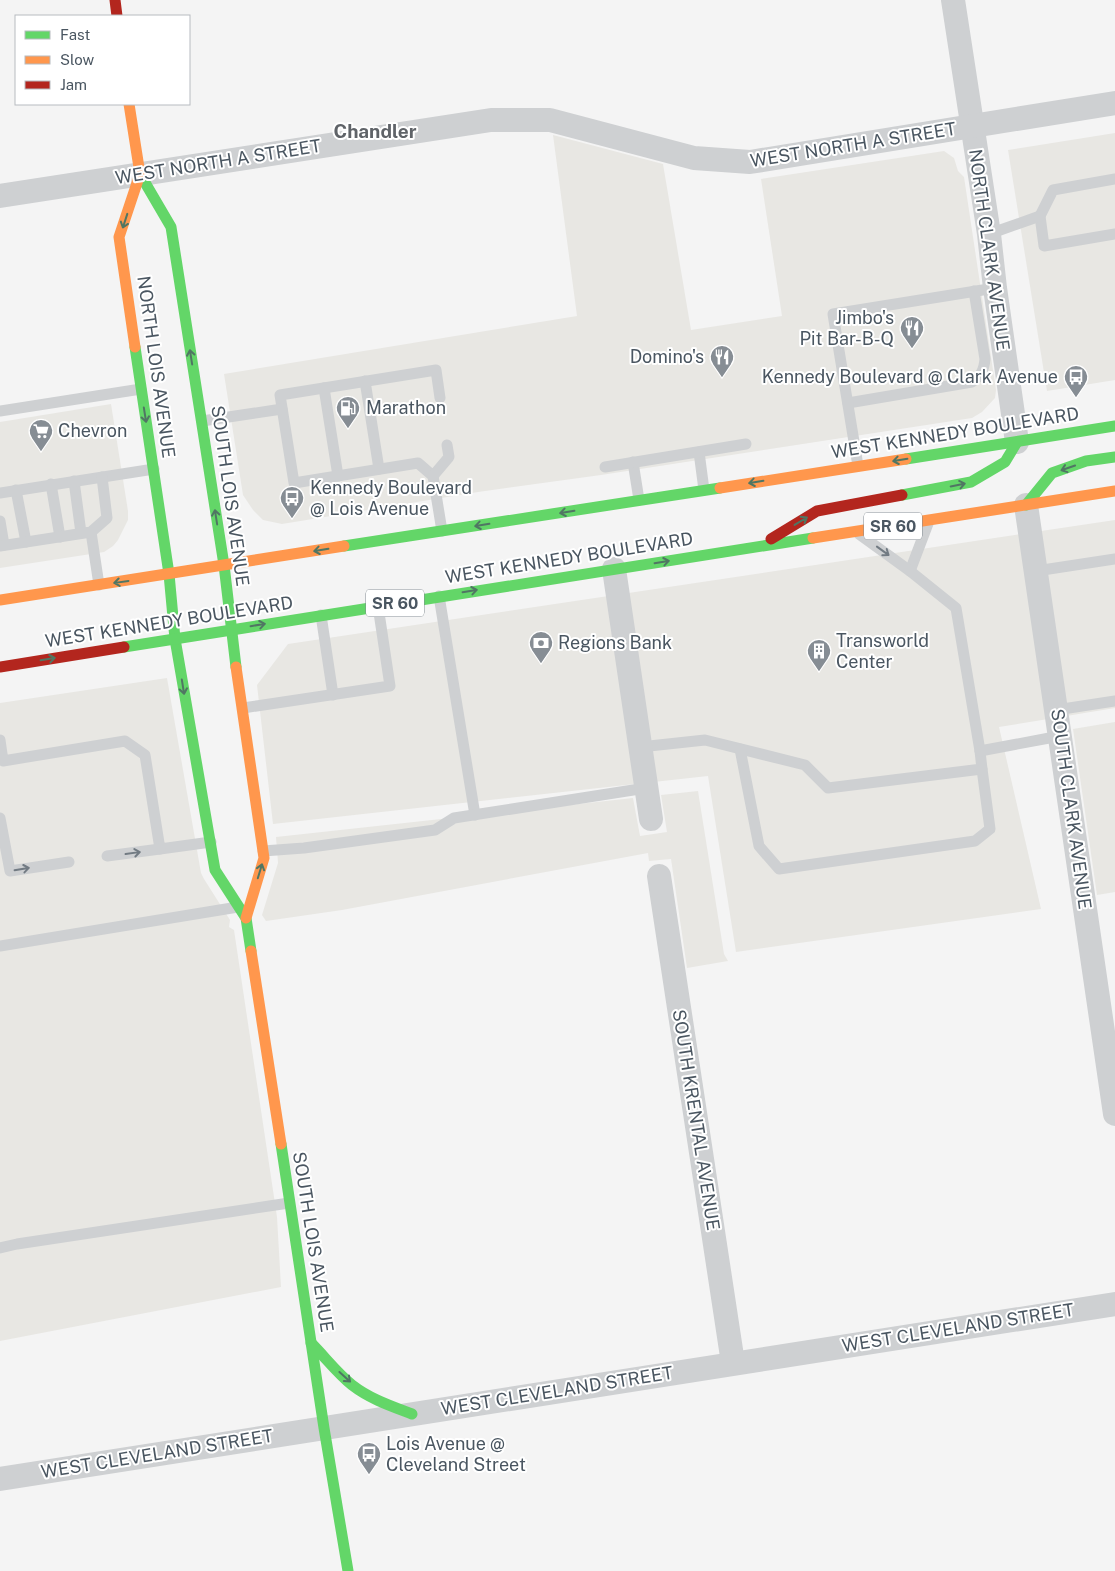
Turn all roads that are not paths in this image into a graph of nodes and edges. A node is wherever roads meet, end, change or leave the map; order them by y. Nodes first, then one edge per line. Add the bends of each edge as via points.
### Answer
1 (115, 0) edge
2 (953, 0) edge
3 (117, 15) edge
4 (1115, 103) edge
5 (130, 105) edge
6 (971, 127) junction
7 (140, 174) junction
8 (1115, 179) edge
9 (0, 196) edge
10 (1040, 216) junction
11 (988, 234) junction
12 (1115, 234) edge
13 (984, 290) junction
14 (365, 381) junction
15 (324, 388) junction
16 (141, 389) junction
17 (440, 398) dead end
18 (848, 403) junction
19 (282, 409) junction
20 (0, 411) edge
21 (202, 421) junction
22 (1115, 426) edge
23 (1017, 442) junction
24 (746, 444) dead end
25 (447, 445) dead end
26 (699, 452) junction
27 (1115, 457) edge
28 (633, 462) junction
29 (858, 466) junction
30 (605, 467) dead end
31 (154, 469) junction
32 (379, 469) junction
33 (338, 476) junction
34 (433, 476) junction
35 (102, 477) junction
36 (74, 481) junction
37 (51, 484) junction
38 (16, 490) junction
39 (704, 491) junction
40 (1115, 491) edge
41 (0, 492) edge
42 (639, 500) junction
43 (1026, 505) junction
44 (930, 520) junction
45 (0, 521) edge
46 (442, 531) junction
47 (855, 532) junction
48 (86, 533) junction
49 (60, 537) junction
50 (26, 542) junction
51 (2, 546) edge
52 (759, 546) junction
53 (1115, 559) edge
54 (224, 565) junction
55 (614, 569) junction
56 (910, 571) junction
57 (1036, 571) junction
58 (169, 574) junction
59 (99, 585) junction
60 (439, 596) junction
61 (0, 600) edge
62 (378, 606) junction
63 (321, 615) junction
64 (231, 629) junction
65 (176, 639) junction
66 (0, 667) edge
67 (333, 695) junction
68 (1115, 702) edge
69 (242, 708) junction
70 (1056, 710) junction
71 (1060, 736) junction
72 (0, 740) edge
73 (640, 747) junction
74 (740, 749) junction
75 (980, 751) junction
76 (2, 763) edge
77 (982, 769) junction
78 (646, 788) junction
79 (475, 815) junction
80 (0, 818) edge
81 (651, 819) dead end
82 (210, 842) junction
83 (160, 849) junction
84 (263, 851) junction
85 (107, 856) dead end
86 (69, 862) dead end
87 (660, 876) dead end
88 (239, 907) junction
89 (246, 918) junction
90 (0, 946) edge
91 (1115, 1114) edge
92 (289, 1203) junction
93 (0, 1248) edge
94 (1115, 1304) edge
95 (311, 1342) junction
96 (733, 1363) junction
97 (412, 1414) junction
98 (324, 1428) junction
99 (0, 1480) edge
100 (348, 1571) edge

1 - 3 main road
2 - 6 street, NORTH CLARK AVENUE
4 - 6 street, WEST NORTH A STREET
5 - 7 main road, NORTH LOIS AVENUE
6 - 7 street, WEST NORTH A STREET via 750,162 694,158 550,120 491,120
6 - 11 street, NORTH CLARK AVENUE
7 - 9 street, WEST NORTH A STREET
7 -> 16 main road, NORTH LOIS AVENUE via 119,237
21 -> 7 main road, SOUTH LOIS AVENUE via 171,227
8 - 10 lane via 1053,190
10 - 11 lane
10 - 12 lane via 1044,246
11 - 13 street, NORTH CLARK AVENUE
13 - 18 lane via 986,360 980,376 972,382
13 - 18 lane via 833,314
13 - 23 street, NORTH CLARK AVENUE
14 - 15 lane
14 - 17 lane via 436,370
14 - 32 lane
15 - 19 lane via 280,395
15 - 33 lane
16 - 20 lane
16 -> 31 main road, NORTH LOIS AVENUE
18 - 29 lane
19 - 21 lane
19 - 33 lane via 294,483
54 -> 21 main road, SOUTH LOIS AVENUE
22 - 23 main road, WEST KENNEDY BOULEVARD
23 -> 29 main road, WEST KENNEDY BOULEVARD
52 -> 23 main road via 817,511 971,482 1005,462
24 - 26 lane
25 - 34 lane via 449,457
26 - 28 lane
26 - 39 lane
27 -> 43 main road via 1086,461 1052,473
28 - 30 lane
28 - 42 lane
29 -> 39 main road, WEST KENNEDY BOULEVARD
31 - 35 lane
31 - 58 main road, NORTH LOIS AVENUE
32 - 33 lane
32 - 34 lane via 418,463
34 - 46 lane
35 - 36 lane
35 - 48 lane via 106,518
36 - 37 lane
36 - 48 lane
37 - 38 lane
37 - 49 lane
38 - 41 lane
38 - 50 lane
39 - 42 main road, WEST KENNEDY BOULEVARD
40 - 43 main road, WEST KENNEDY BOULEVARD / SR 60
42 -> 46 main road, WEST KENNEDY BOULEVARD
43 - 44 main road, WEST KENNEDY BOULEVARD / SR 60
43 - 57 street, SOUTH CLARK AVENUE
44 - 47 main road, WEST KENNEDY BOULEVARD / SR 60
44 - 56 lane
45 - 51 lane
46 -> 54 main road, WEST KENNEDY BOULEVARD
47 - 52 main road, WEST KENNEDY BOULEVARD / SR 60
47 -> 56 lane
48 - 49 lane
48 - 59 lane
49 - 50 lane
50 - 51 lane
55 -> 52 main road, WEST KENNEDY BOULEVARD / SR 60
53 - 57 lane
54 - 58 main road, WEST KENNEDY BOULEVARD
54 - 64 main road, SOUTH LOIS AVENUE
60 -> 55 main road, WEST KENNEDY BOULEVARD / SR 60
55 - 73 street
56 - 75 lane via 956,608
57 - 70 street, SOUTH CLARK AVENUE
58 -> 59 main road, WEST KENNEDY BOULEVARD
58 - 65 main road, NORTH LOIS AVENUE
59 - 61 main road, WEST KENNEDY BOULEVARD
60 - 62 main road, WEST KENNEDY BOULEVARD / SR 60
60 - 79 lane
62 - 63 main road, WEST KENNEDY BOULEVARD / SR 60
62 - 67 lane via 390,686
64 -> 63 main road, WEST KENNEDY BOULEVARD / SR 60
63 - 67 lane
64 - 65 main road, WEST KENNEDY BOULEVARD / SR 60
64 - 69 main road, SOUTH LOIS AVENUE
66 -> 65 main road, WEST KENNEDY BOULEVARD / SR 60
65 -> 82 main road, SOUTH LOIS AVENUE
67 - 69 lane
68 - 70 lane
69 - 84 main road, SOUTH LOIS AVENUE
70 - 71 street, SOUTH CLARK AVENUE
71 - 75 lane
71 - 91 street, SOUTH CLARK AVENUE
72 - 76 lane
73 - 74 lane via 705,740
73 - 78 street
74 - 77 lane via 806,765 828,788
74 - 77 lane via 759,846 779,869 974,841 990,829
75 - 77 lane
76 - 83 lane via 125,741 145,755
78 - 79 lane
78 - 81 street
79 - 84 lane via 454,818 435,830
80 -> 86 lane via 10,871
82 - 83 lane
82 - 88 main road, SOUTH LOIS AVENUE via 215,870
85 -> 83 lane
89 -> 84 main road, SOUTH LOIS AVENUE via 264,858
87 - 96 street, SOUTH KRENTAL AVENUE
88 - 89 main road, SOUTH LOIS AVENUE
88 - 90 lane
89 - 92 main road, SOUTH LOIS AVENUE
92 - 93 lane
92 - 95 main road, SOUTH LOIS AVENUE
94 - 96 street, WEST CLEVELAND STREET
95 -> 97 main road via 358,1389
95 - 98 main road, SOUTH LOIS AVENUE
96 - 97 street, WEST CLEVELAND STREET
97 - 98 street, WEST CLEVELAND STREET
98 - 99 street, WEST CLEVELAND STREET
98 - 100 main road, SOUTH LOIS AVENUE

